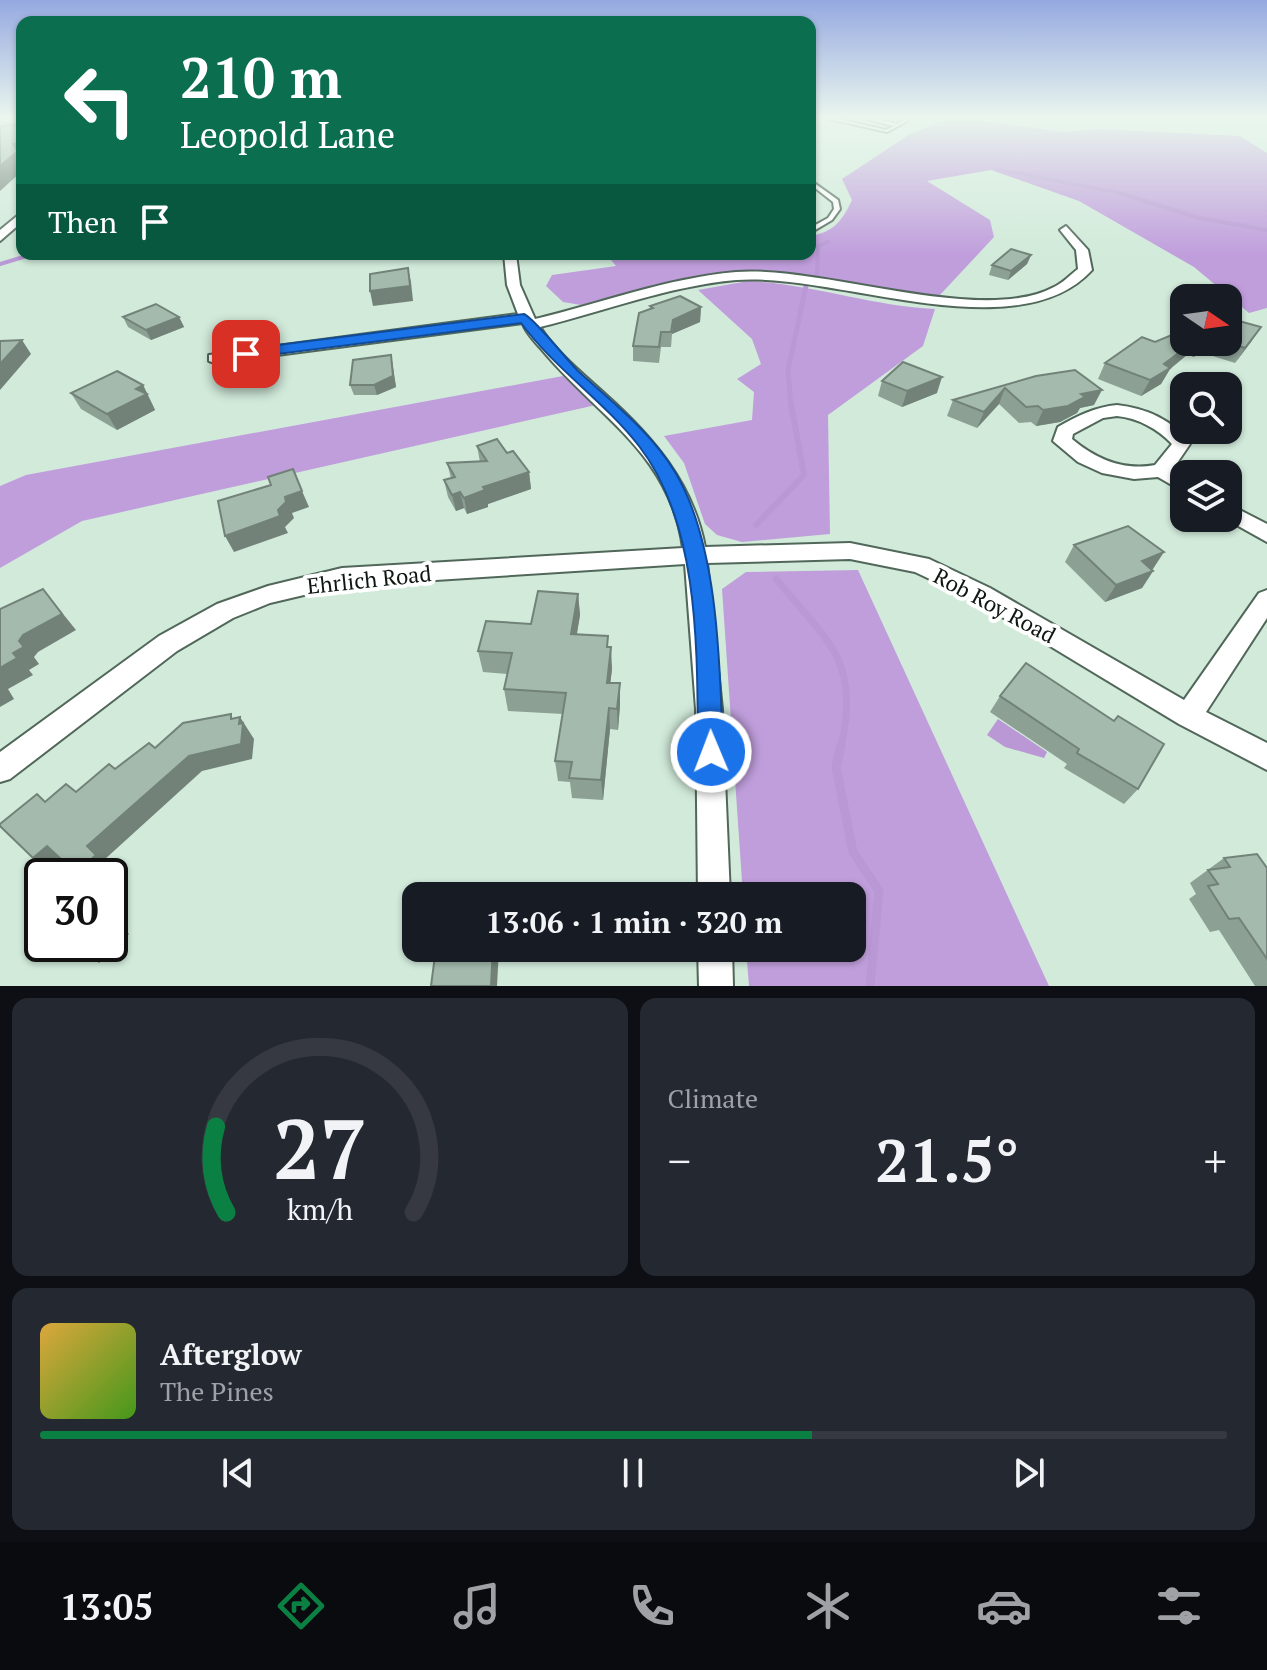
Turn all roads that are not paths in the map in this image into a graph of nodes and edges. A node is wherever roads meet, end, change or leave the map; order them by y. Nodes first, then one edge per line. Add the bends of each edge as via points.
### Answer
1 (816, 186) edge
2 (16, 221) edge
3 (816, 227) edge
4 (1066, 230) dead end
5 (0, 237) edge
6 (510, 261) edge
7 (527, 322) junction
8 (215, 358) dead end
9 (1161, 470) junction
10 (1170, 476) edge
11 (1242, 519) edge
12 (1267, 534) edge
13 (695, 555) junction
14 (1267, 599) edge
15 (1188, 716) junction
16 (1267, 757) edge
17 (0, 769) edge
18 (714, 882) edge
19 (715, 962) edge
20 (716, 986) edge

1 - 3 lane via 836,201 837,209
2 - 5 street
4 - 7 street via 1082,250 1085,270 1073,283 1027,298 929,301 755,276 681,285
6 - 7 street
7 - 8 street
7 - 13 street via 549,351 643,440 667,473 685,510
9 - 9 street via 1181,444 1162,426 1133,411 1111,409 1064,431 1062,441 1095,463 1138,476
9 - 10 street
11 - 12 street
13 - 15 street, Rob Roy Road via 850,551 921,565 982,594
13 - 17 street, Ehrlich Road via 342,577 289,588 225,611
13 - 18 street via 709,666
14 - 15 street
15 - 16 street, Rob Roy Road
19 - 20 street

